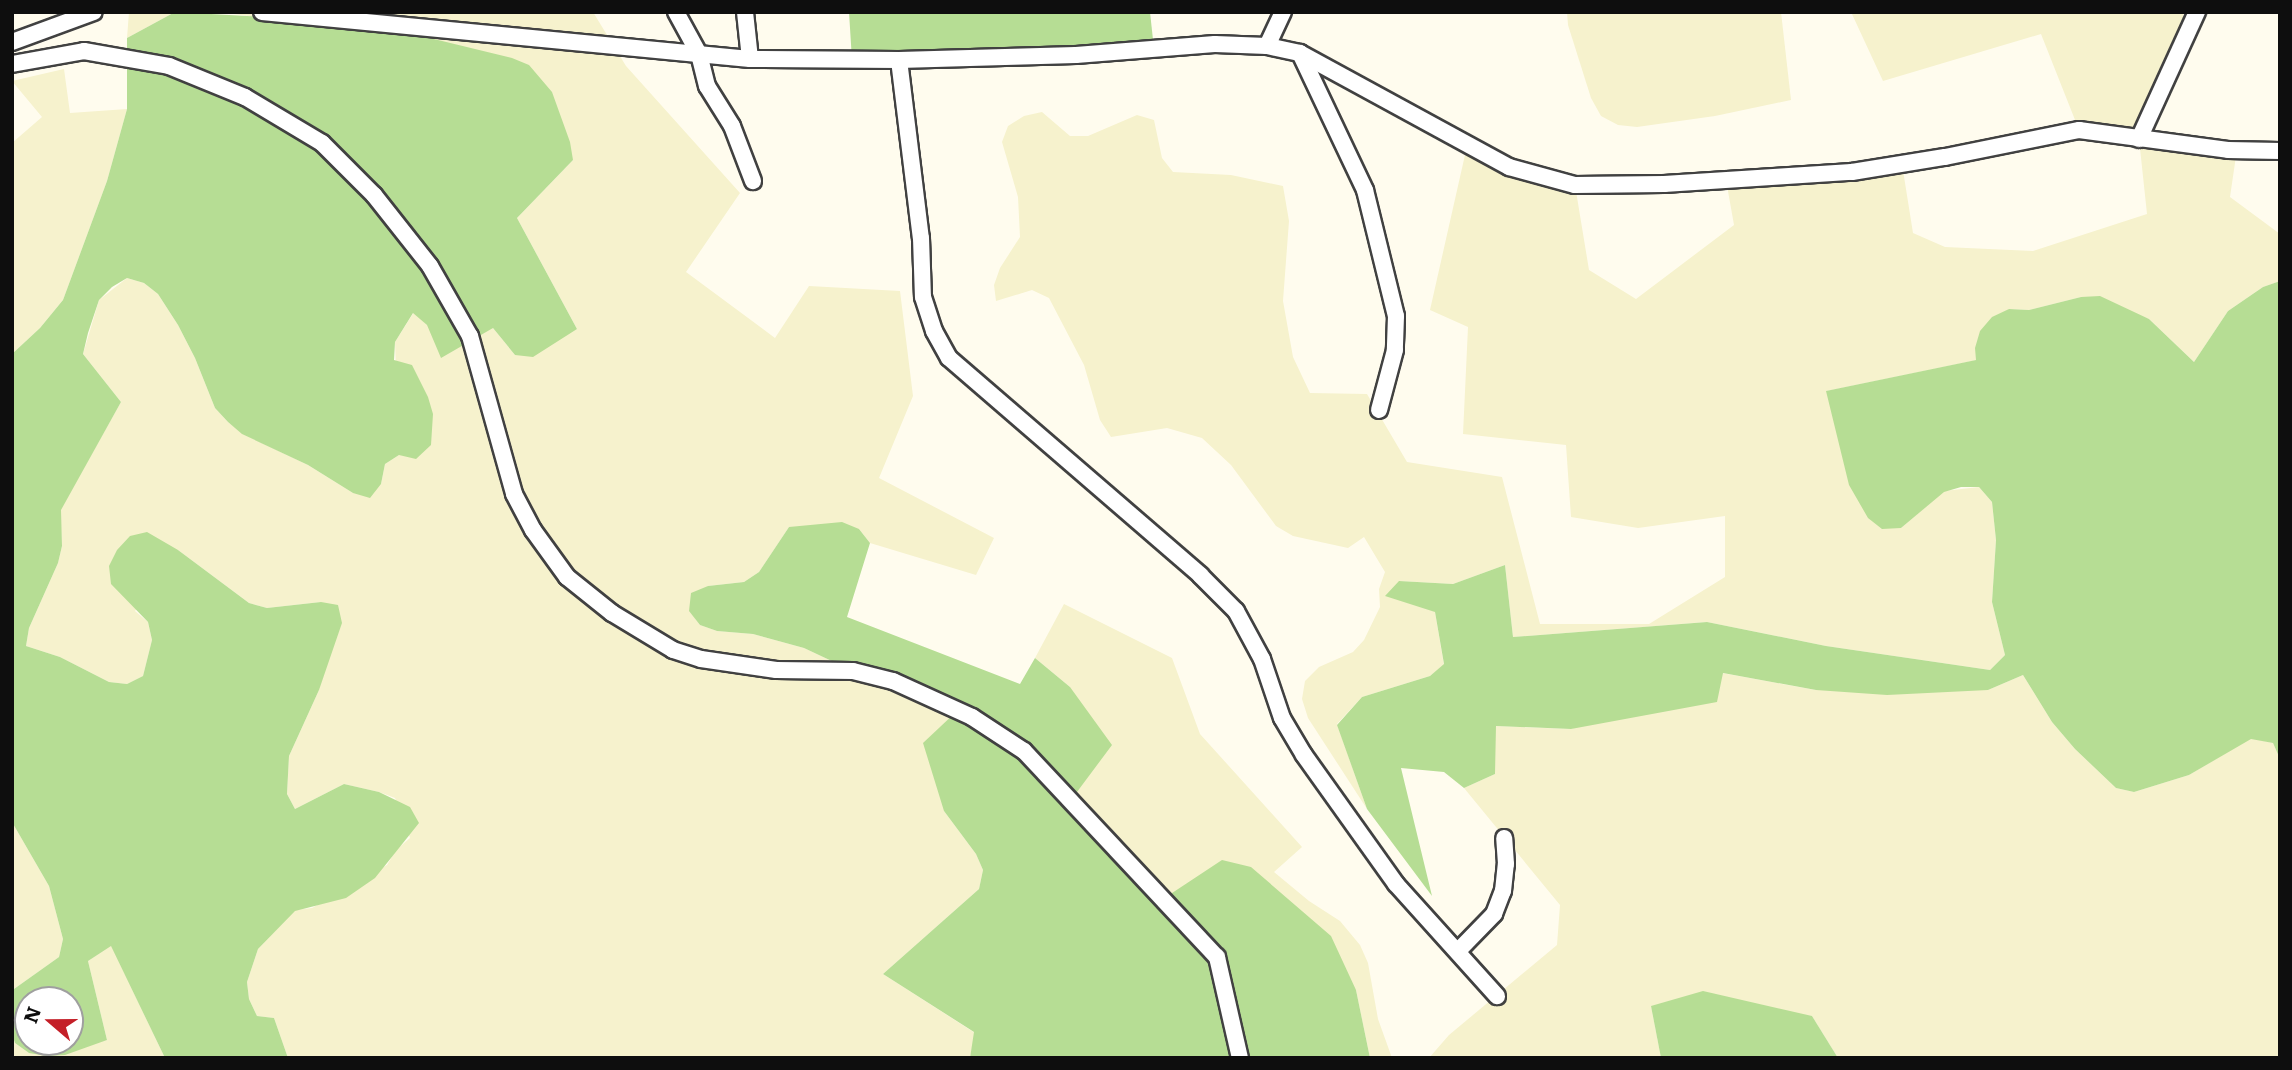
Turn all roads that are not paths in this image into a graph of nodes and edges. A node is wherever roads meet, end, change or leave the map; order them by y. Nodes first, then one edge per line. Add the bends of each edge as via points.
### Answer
1 (94, 12) edge
2 (262, 12) edge
3 (676, 12) edge
4 (745, 12) edge
5 (1283, 12) edge
6 (2197, 12) edge
7 (12, 41) edge
8 (1267, 46) junction
9 (1300, 53) junction
10 (699, 54) junction
11 (750, 59) junction
12 (899, 60) junction
13 (12, 64) edge
14 (2138, 139) junction
15 (2280, 151) edge
16 (752, 181) dead end
17 (1379, 410) dead end
18 (1504, 838) dead end
19 (1458, 950) junction
20 (1497, 996) dead end
21 (1240, 1058) edge

1 - 7 street
2 - 10 street
3 - 10 street
4 - 11 street
5 - 8 street
6 - 14 street
8 - 9 street
8 - 12 street via 1215,44 1076,55
9 - 14 street via 1489,157 1575,186 1852,172 2079,130
9 - 17 street via 1365,190 1396,316 1395,350
10 - 11 street
10 - 16 street via 707,86 732,127
11 - 12 street
12 - 19 street via 921,238 923,297 949,358 1236,611 1262,659 1282,718 1304,755 1396,884
13 - 21 street via 84,51 169,66 245,97 322,143 374,195 430,266 470,336 514,494 567,577 611,613 673,650 763,668 853,671 892,681 972,717 1024,751 1217,957
14 - 15 street
18 - 19 street via 1503,891 1494,914
19 - 20 street

